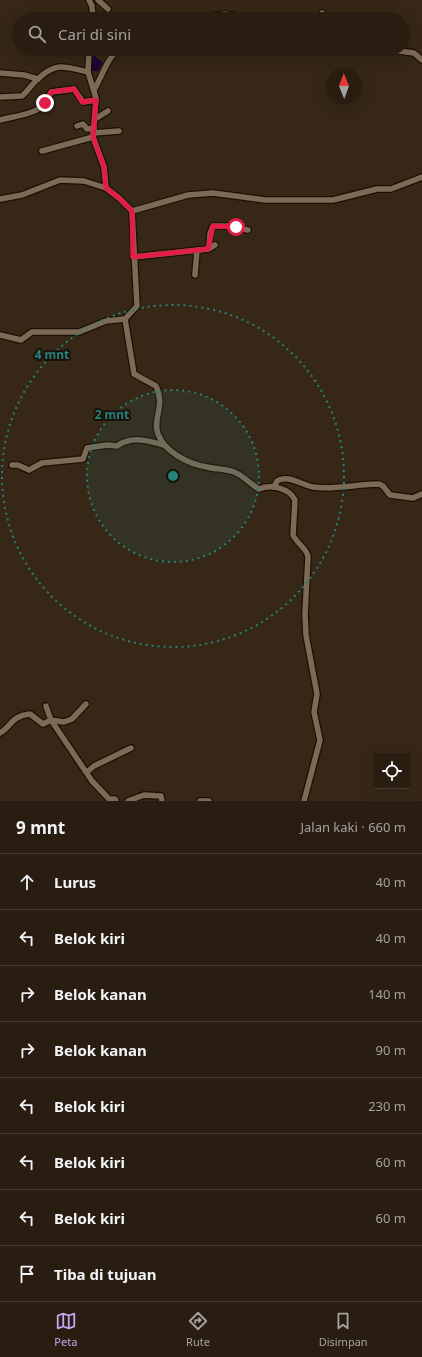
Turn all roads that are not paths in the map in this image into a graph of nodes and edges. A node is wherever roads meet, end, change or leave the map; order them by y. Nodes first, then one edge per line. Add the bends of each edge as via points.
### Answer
1 (89, 0) edge
2 (98, 0) edge
3 (108, 9) dead end
4 (92, 12) edge
5 (410, 52) edge
6 (89, 56) edge
7 (112, 56) edge
8 (422, 60) edge
9 (88, 72) junction
10 (0, 73) edge
11 (38, 79) junction
12 (94, 90) junction
13 (0, 97) edge
14 (96, 100) junction
15 (108, 110) dead end
16 (95, 119) junction
17 (0, 120) edge
18 (77, 126) dead end
19 (119, 131) dead end
20 (93, 133) junction
21 (42, 151) dead end
22 (422, 177) edge
23 (106, 188) junction
24 (0, 199) edge
25 (132, 211) junction
26 (248, 230) dead end
27 (215, 245) dead end
28 (209, 248) junction
29 (197, 250) junction
30 (133, 257) junction
31 (195, 275) dead end
32 (126, 319) junction
33 (0, 335) edge
34 (163, 445) junction
35 (12, 465) dead end
36 (274, 487) junction
37 (422, 494) edge
38 (86, 704) dead end
39 (46, 706) dead end
40 (51, 720) junction
41 (0, 733) edge
42 (131, 748) dead end
43 (87, 772) junction
44 (116, 801) edge
45 (128, 801) edge
46 (162, 801) edge
47 (200, 801) edge
48 (209, 801) edge
49 (304, 801) edge

1 - 4 street
2 - 3 street
5 - 8 street
6 - 9 street
7 - 12 street
9 - 11 street via 59,66 47,71
9 - 12 street
10 - 11 street
11 - 13 street via 22,96
12 - 14 street
14 - 16 street
14 - 17 street via 85,102 74,89 51,92 42,106 24,115
15 - 16 street
16 - 20 street
18 - 20 street via 82,124
19 - 20 street
20 - 21 street
20 - 23 street via 104,167
22 - 25 street via 391,189 377,189 333,200 265,200 213,193 188,195
23 - 24 street via 84,181 60,180 22,195
23 - 25 street
25 - 30 street
26 - 28 street via 214,226 210,234
27 - 28 street
28 - 29 street
29 - 30 street
29 - 31 street
30 - 32 street via 137,306
32 - 33 street via 106,321 79,332 32,332 21,340
32 - 34 street via 134,374 156,386 160,397 156,428
34 - 35 street via 144,440 124,441 118,446 87,448 83,459 42,463 29,470
34 - 36 street via 190,462 234,472 259,489 266,486
36 - 37 street via 277,481 284,478 309,486 331,489 379,484 390,495 415,498
36 - 49 street via 289,492 295,500 293,535 306,550 308,557 306,635 317,694 314,712 320,740
38 - 40 street via 72,719 62,722
39 - 40 street
40 - 41 street via 43,724 30,714 24,714 9,723
40 - 43 street
42 - 43 street
43 - 44 street via 109,799
45 - 46 street via 144,795 160,795
47 - 48 street

